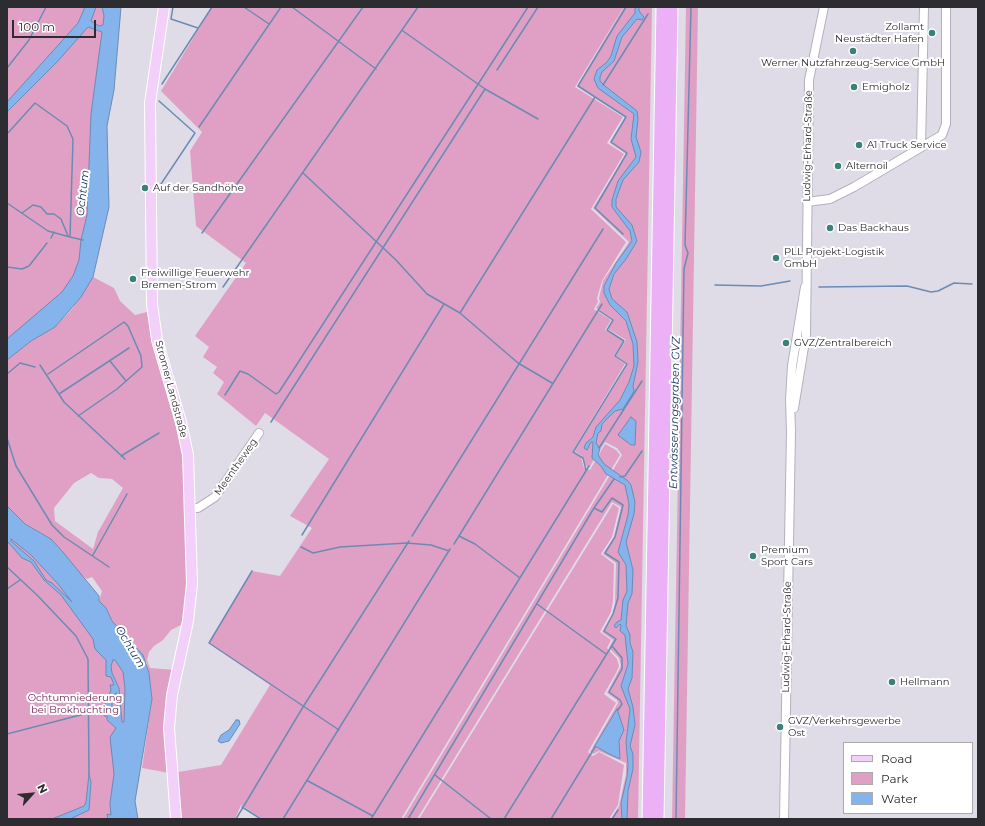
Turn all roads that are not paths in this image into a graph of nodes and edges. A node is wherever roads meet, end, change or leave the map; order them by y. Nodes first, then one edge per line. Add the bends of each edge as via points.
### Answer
1 (164, 7) edge
2 (662, 7) edge
3 (672, 7) edge
4 (824, 7) edge
5 (924, 7) edge
6 (946, 7) edge
7 (921, 147) junction
8 (807, 202) junction
9 (259, 433) dead end
10 (190, 508) junction
11 (176, 819) edge
12 (648, 819) edge
13 (658, 819) edge
14 (784, 819) edge

1 - 10 main road, Stromer Landstraße via 150,103 152,304 159,346 185,438
2 - 12 highway
3 - 13 highway
4 - 8 street, Ludwig-Erhard-Straße via 809,80
5 - 7 street
6 - 7 street via 946,124 942,135
7 - 8 street via 830,199
8 - 14 street, Ludwig-Erhard-Straße via 805,349 797,383 791,431
9 - 10 street, Meentheweg via 215,497 198,508
10 - 11 main road, Stromer Landstraße via 192,584 188,621 172,695 169,728

